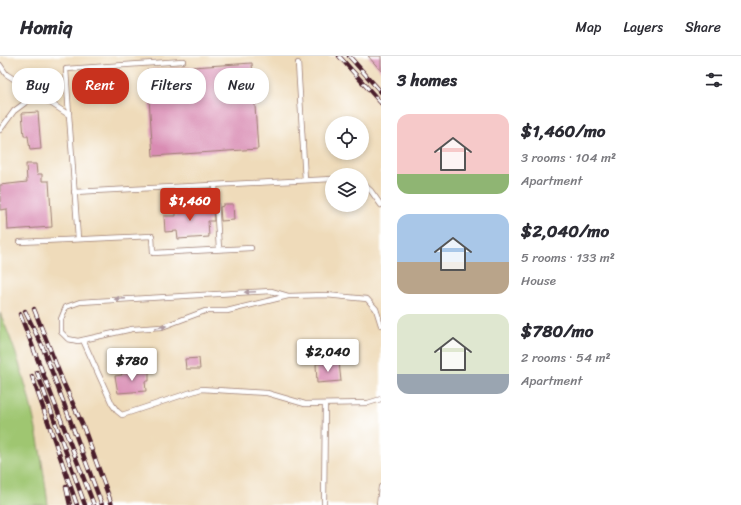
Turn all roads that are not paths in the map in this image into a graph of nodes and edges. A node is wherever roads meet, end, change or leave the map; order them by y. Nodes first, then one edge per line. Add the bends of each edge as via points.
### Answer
1 (183, 61) dead end
2 (298, 63) dead end
3 (0, 65) edge
4 (12, 78) edge
5 (23, 104) edge
6 (53, 104) edge
7 (69, 114) junction
8 (0, 130) edge
9 (325, 179) edge
10 (305, 180) junction
11 (215, 185) junction
12 (369, 189) edge
13 (74, 192) junction
14 (381, 205) edge
15 (78, 239) junction
16 (20, 242) dead end
17 (251, 248) dead end
18 (219, 250) junction
19 (288, 296) junction
20 (381, 325) edge
21 (83, 340) junction
22 (381, 399) edge
23 (325, 405) junction
24 (381, 488) edge
25 (324, 505) edge
26 (379, 505) edge

1 - 7 lane via 66,69
2 - 10 lane
3 - 4 lane
5 - 8 lane via 14,110
6 - 7 lane
7 - 13 lane
9 - 10 lane
10 - 11 lane
11 - 13 lane
11 - 18 lane
12 - 14 lane
13 - 15 lane
15 - 16 lane
15 - 18 lane via 152,236 153,252
17 - 18 lane
19 - 20 lane via 326,295 367,299 376,309
21 -> 19 lane via 132,329 162,327 205,311 228,311
19 -> 21 lane via 272,291 80,302 66,307 60,332 68,339
21 - 23 lane via 112,404 122,415 201,389 267,393 305,404
22 - 23 lane via 368,403
23 - 25 lane
24 - 26 lane

